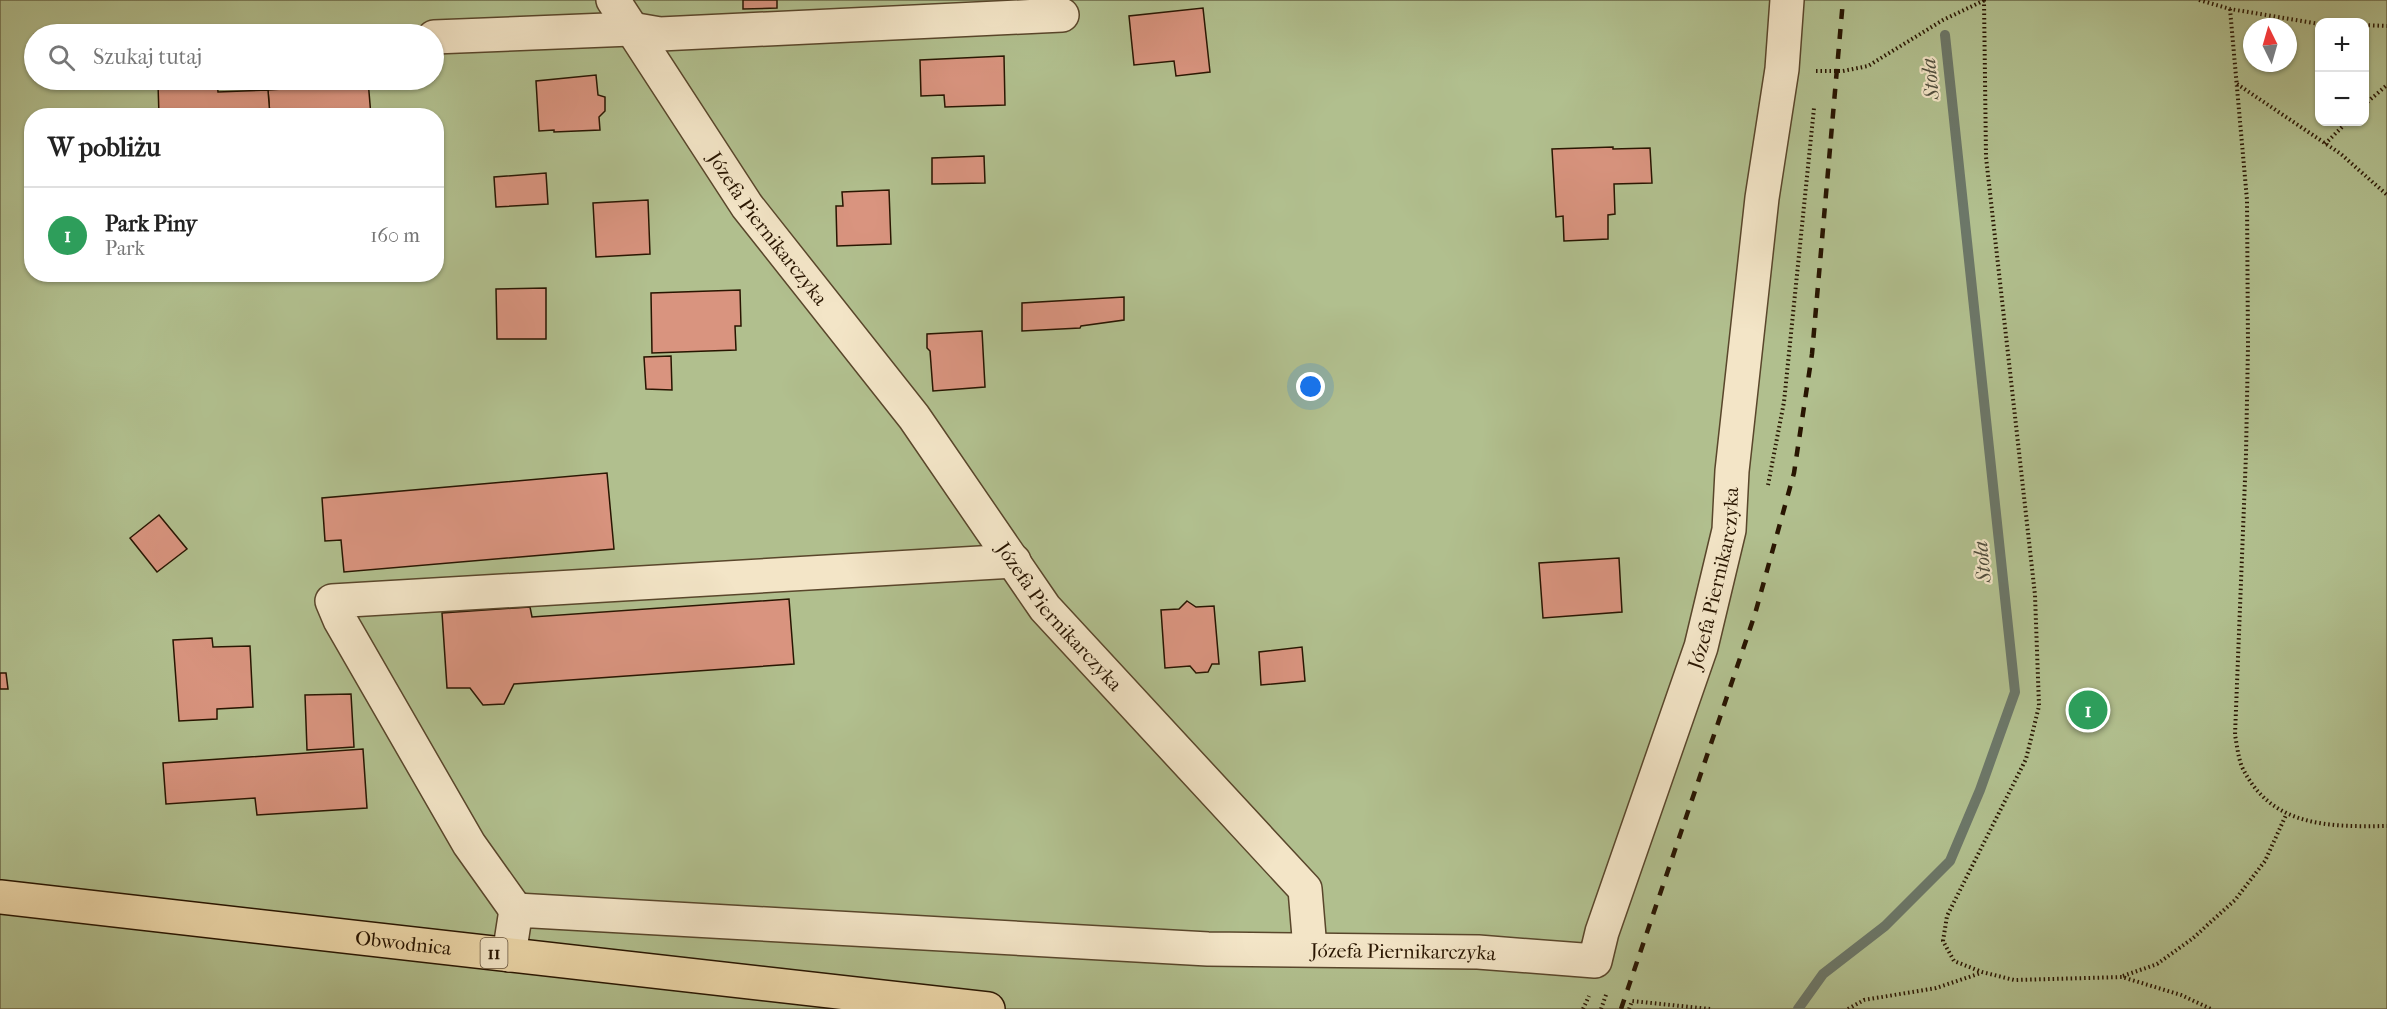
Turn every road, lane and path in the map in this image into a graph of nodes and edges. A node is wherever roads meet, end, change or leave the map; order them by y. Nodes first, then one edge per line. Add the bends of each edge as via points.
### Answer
1 (613, 0) edge
2 (1787, 0) edge
3 (1984, 0) edge
4 (2199, 0) edge
5 (2230, 9) junction
6 (1062, 15) dead end
7 (2315, 23) edge
8 (2369, 25) edge
9 (2387, 26) edge
10 (631, 29) junction
11 (444, 37) edge
12 (1818, 59) dead end
13 (1782, 69) junction
14 (1817, 71) junction
15 (1816, 80) dead end
16 (2237, 84) junction
17 (2387, 85) edge
18 (1815, 98) dead end
19 (2369, 101) edge
20 (2343, 126) edge
21 (2325, 144) junction
22 (2387, 195) edge
23 (1771, 473) dead end
24 (1014, 561) junction
25 (2286, 815) junction
26 (2387, 826) edge
27 (0, 897) edge
28 (516, 910) junction
29 (1310, 949) junction
30 (509, 955) junction
31 (1982, 972) junction
32 (2122, 977) junction
33 (988, 1009) edge
34 (1629, 1009) edge
35 (1710, 1009) edge
36 (1848, 1009) edge
37 (2211, 1009) edge

1 - 10 street, Józefa Piernikarczyka
2 - 13 street, Józefa Piernikarczyka
3 - 14 path via 1942,20 1868,66
3 - 31 path via 1986,157 2035,595 2039,706 2026,759 1947,916 1943,941 1954,961
4 - 5 path
5 - 7 path
5 - 16 path
6 - 10 street via 660,34
8 - 9 path
10 - 11 street
10 - 24 street, Józefa Piernikarczyka via 747,207 914,417
12 - 14 path
13 - 14 path
13 - 29 street, Józefa Piernikarczyka via 1762,198 1729,530 1701,647 1594,962 1478,952
14 - 15 path
16 - 21 path
16 - 25 path via 2247,200 2248,346 2235,735 2242,765 2260,794
17 - 19 path
18 - 23 path via 1784,402
20 - 21 path
21 - 22 path
24 - 28 street via 332,601 469,844
24 - 29 street, Józefa Piernikarczyka via 1045,608 1305,889
25 - 26 path via 2325,825
25 - 32 path via 2265,861 2235,900 2157,964
27 - 30 highway, Obwodnica / 11
28 - 29 street via 1208,949
28 - 30 street
30 - 33 highway, Obwodnica / 11
31 - 32 path via 2014,980
31 - 36 path via 1936,988 1864,1000
32 - 37 path via 2181,995
34 - 35 path via 1632,1001

